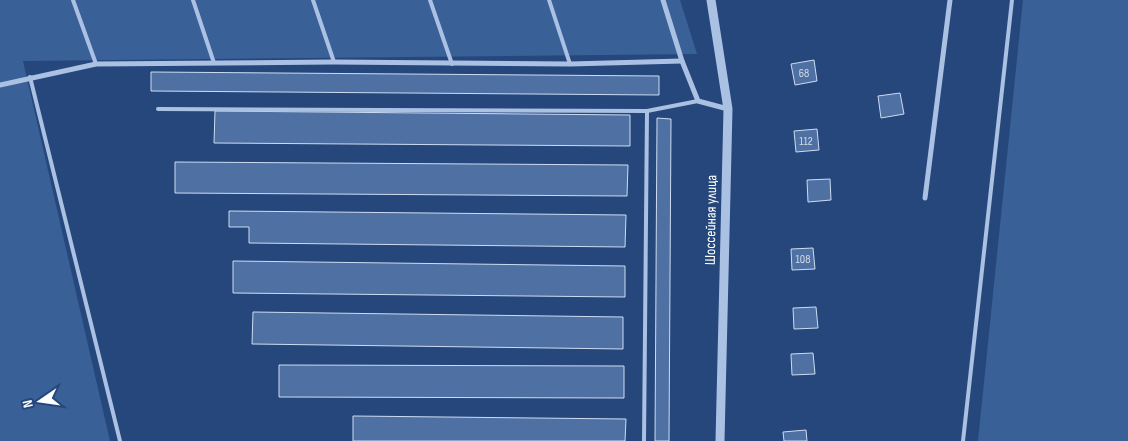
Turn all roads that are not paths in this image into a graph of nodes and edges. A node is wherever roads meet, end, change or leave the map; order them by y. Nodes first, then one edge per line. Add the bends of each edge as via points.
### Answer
1 (73, 0) edge
2 (193, 0) edge
3 (313, 0) edge
4 (430, 0) edge
5 (549, 0) edge
6 (664, 0) edge
7 (711, 0) edge
8 (950, 0) edge
9 (1012, 0) edge
10 (682, 61) junction
11 (334, 62) junction
12 (214, 63) junction
13 (96, 64) junction
14 (452, 64) junction
15 (570, 64) junction
16 (30, 77) junction
17 (0, 85) edge
18 (698, 101) junction
19 (158, 109) dead end
20 (728, 109) junction
21 (647, 111) junction
22 (925, 198) dead end
23 (120, 441) edge
24 (644, 441) edge
25 (720, 441) edge
26 (963, 441) edge

1 - 13 lane
2 - 12 lane
3 - 11 lane
4 - 14 lane
5 - 15 lane
6 - 10 street
7 - 20 street, Шоссейная улица
8 - 22 street
9 - 26 lane
10 - 15 street
10 - 18 street
11 - 12 street
11 - 14 street
12 - 13 street
13 - 16 street
14 - 15 street
16 - 17 street
16 - 23 lane
18 - 20 street
18 - 21 lane
19 - 21 lane
20 - 25 street, Шоссейная улица
21 - 24 lane

